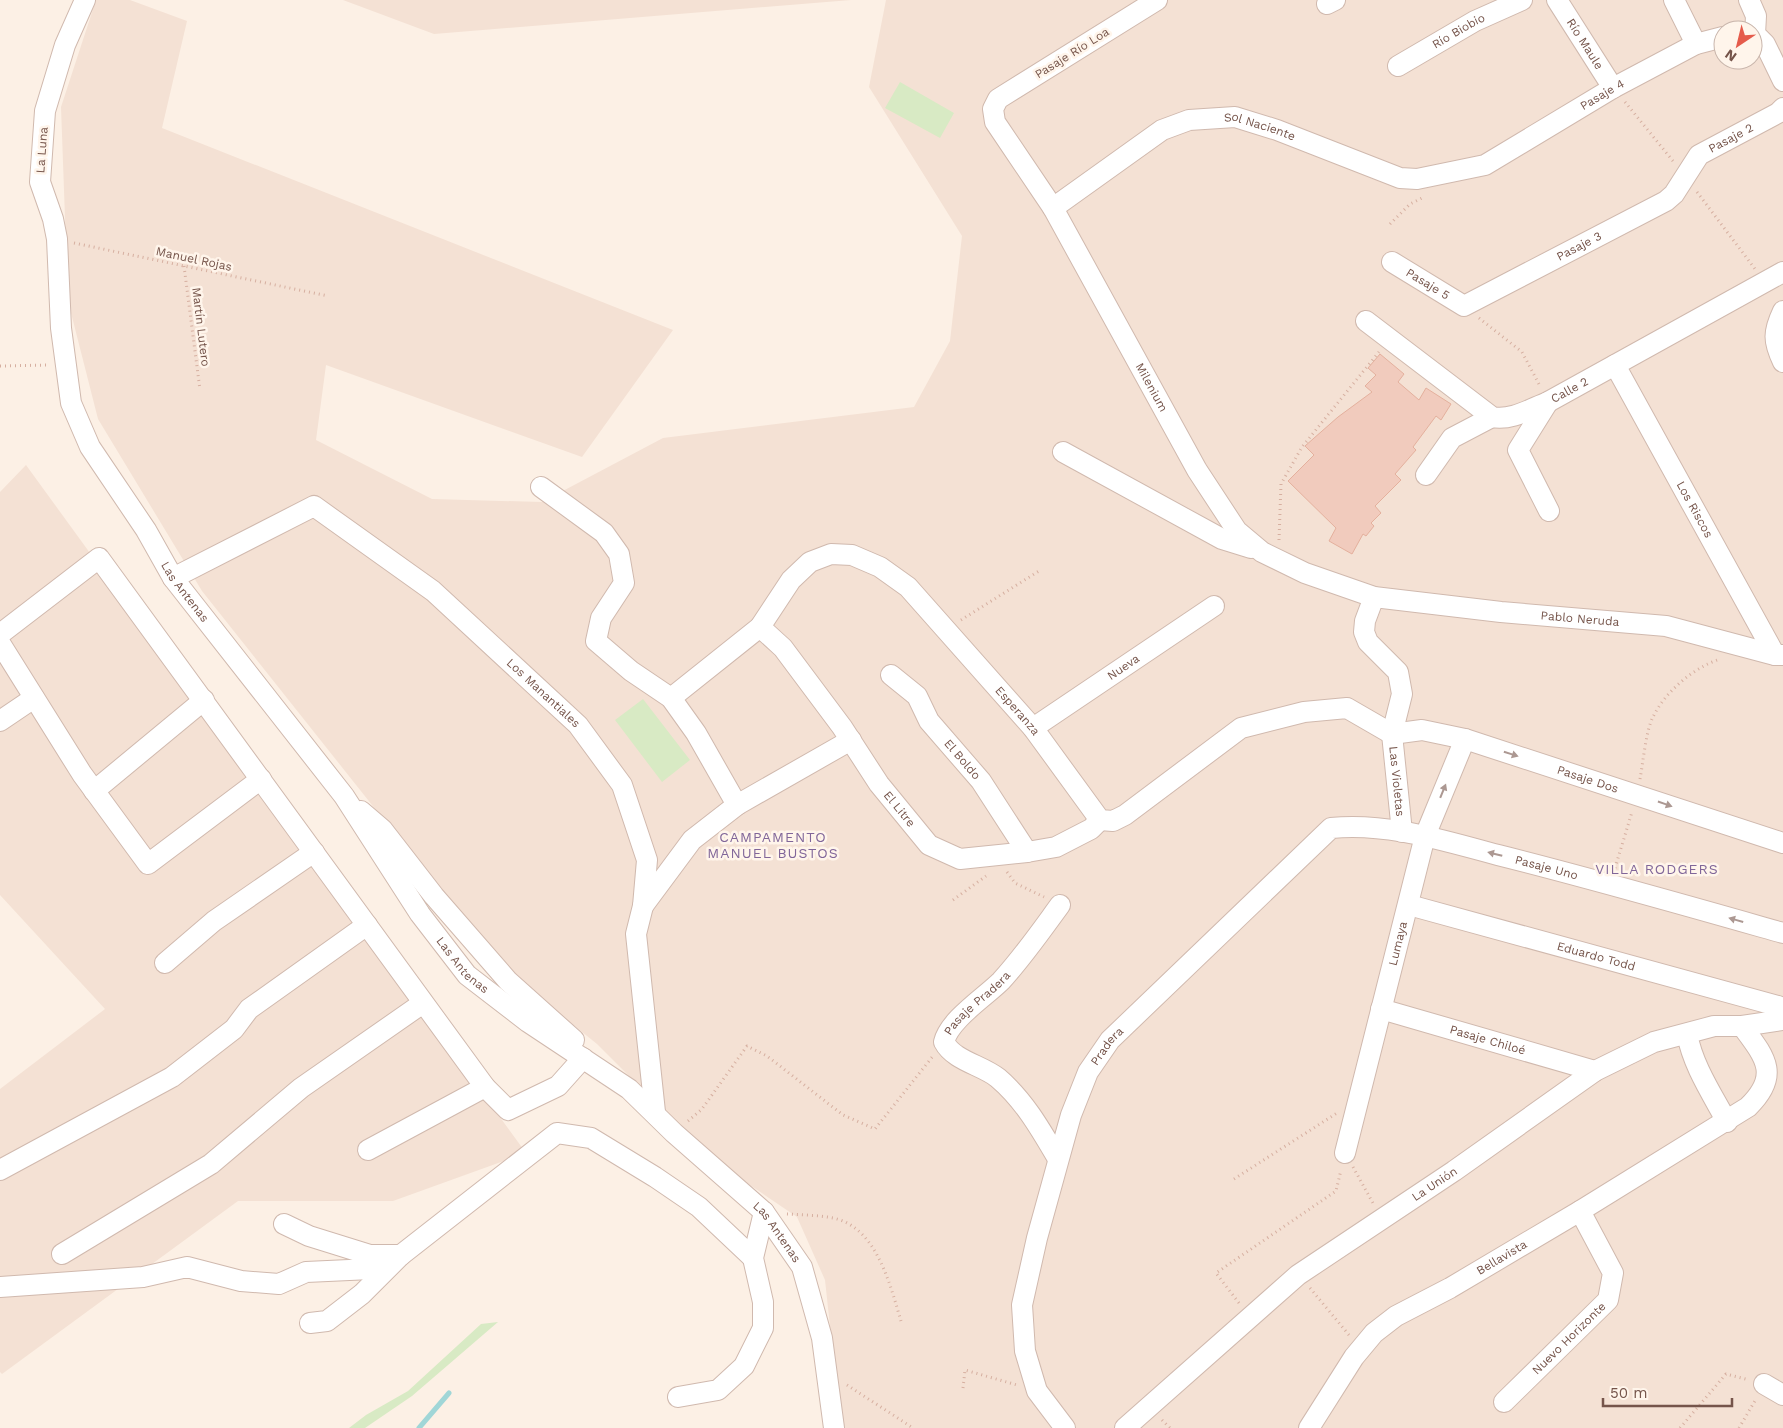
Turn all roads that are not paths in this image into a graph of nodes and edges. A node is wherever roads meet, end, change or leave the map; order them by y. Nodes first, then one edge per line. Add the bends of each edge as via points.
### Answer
1 (85, 0) edge
2 (1157, 0) edge
3 (1522, 0) edge
4 (1557, 0) edge
5 (1674, 0) edge
6 (1749, 0) edge
7 (1756, 20) edge
8 (1713, 40) edge
9 (1763, 42) edge
10 (1696, 44) junction
11 (1398, 66) dead end
12 (1783, 81) edge
13 (1613, 88) junction
14 (1783, 108) edge
15 (992, 109) joint
16 (1485, 165) joint
17 (1685, 176) joint
18 (1053, 208) junction
19 (1392, 262) dead end
20 (1783, 272) edge
21 (1464, 306) joint
22 (1783, 311) edge
23 (1366, 321) dead end
24 (1783, 362) edge
25 (65, 365) joint
26 (1615, 365) junction
27 (1548, 402) junction
28 (1492, 417) junction
29 (1063, 452) dead end
30 (1426, 475) dead end
31 (541, 487) dead end
32 (1549, 511) dead end
33 (1270, 556) junction
34 (173, 578) junction
35 (1374, 597) junction
36 (1214, 606) dead end
37 (760, 628) junction
38 (0, 634) edge
39 (0, 643) edge
40 (1779, 655) edge
41 (891, 675) dead end
42 (34, 698) junction
43 (672, 698) junction
44 (204, 700) junction
45 (0, 721) edge
46 (1033, 728) junction
47 (1392, 734) junction
48 (1465, 739) junction
49 (851, 740) junction
50 (262, 779) junction
51 (94, 791) junction
52 (344, 796) junction
53 (737, 805) junction
54 (1100, 820) junction
55 (1402, 832) junction
56 (1425, 836) junction
57 (1783, 843) edge
58 (314, 852) junction
59 (1027, 852) junction
60 (1060, 905) road end
61 (1409, 905) junction
62 (642, 906) junction
63 (367, 925) junction
64 (1783, 933) edge
65 (165, 963) dead end
66 (423, 1003) junction
67 (1381, 1009) junction
68 (1783, 1009) edge
69 (1783, 1020) edge
70 (1742, 1026) junction
71 (1687, 1034) junction
72 (583, 1058) junction
73 (1595, 1071) junction
74 (485, 1087) junction
75 (629, 1089) junction
76 (655, 1112) junction
77 (1727, 1122) junction
78 (368, 1150) dead end
79 (1345, 1153) road end
80 (1058, 1158) junction
81 (0, 1170) edge
82 (1580, 1211) junction
83 (764, 1212) junction
84 (284, 1224) dead end
85 (62, 1254) dead end
86 (401, 1255) junction
87 (753, 1258) junction
88 (0, 1287) edge
89 (310, 1323) dead end
90 (1764, 1384) road end
91 (1783, 1396) edge
92 (678, 1397) dead end
93 (1504, 1402) dead end
94 (834, 1428) edge
95 (1065, 1428) edge
96 (1125, 1428) edge
97 (1309, 1428) edge

1 - 25 street, La Luna via 66,45 45,111 40,182 57,239
2 - 15 street, Pasaje Río Loa via 998,99
3 - 11 street, Río Biobio via 1475,21
4 - 13 street, Río Maule
5 - 10 street
6 - 7 street
8 - 10 street, Pasaje 4
9 - 12 street
10 - 13 street, Pasaje 4
13 - 16 street, Pasaje 4
14 - 17 street, Pasaje 2 via 1699,154
15 - 18 street, Milenium via 996,122
16 - 18 street, Sol Naciente via 1417,179 1400,178 1235,117 1189,120 1162,130
17 - 21 street, Pasaje 3 via 1666,201
18 - 33 street, Milenium via 1197,470 1237,531
19 - 21 street, Pasaje 5
20 - 26 street, Calle 2
22 - 24 street via 1775,327 1776,346
23 - 28 street
25 - 34 street, Las Antenas via 71,403 90,447 146,530
26 - 27 street, Calle 2
26 - 40 street, Los Riscos
27 - 28 street, Calle 2 via 1509,417
27 - 32 street via 1518,450
28 - 30 street via 1452,438
29 - 33 street via 1222,539
31 - 43 street via 604,533 619,554 624,583 601,618 596,641 631,671
33 - 35 street, Milenium via 1305,573
34 - 52 street, Las Antenas
34 - 62 street, Los Manantiales via 314,506 433,590 578,725 622,786 646,860
35 - 40 street, Pablo Neruda via 1666,626
35 - 47 street, Las Violetas via 1364,632 1368,642 1398,672 1402,694
36 - 46 street, Nueva
37 - 43 street, Esperanza
37 - 46 street, Esperanza via 791,580 810,562 830,554 852,555 880,567 908,586
37 - 49 street, El Litre via 783,648
38 - 44 street via 99,558
39 - 42 street
41 - 59 street, El Boldo via 917,696 930,721 981,781
42 - 45 street
42 - 51 street
43 - 53 street
44 - 50 street
44 - 51 street
46 - 54 street, Esperanza
47 - 48 street, Pasaje Dos via 1422,730
47 - 54 street via 1347,708 1304,712 1241,728 1125,815 1113,821
47 - 55 street, Las Violetas
56 -> 48 street, Lumaya
48 -> 57 street, Pasaje Dos
49 - 53 street
49 - 59 street, El Litre via 879,784 929,845 960,859
50 - 51 street via 148,864
50 - 58 street
52 - 72 street, Las Antenas via 420,914 467,975 528,1022
52 - 75 street, Las Antenas via 382,829 434,896 508,981
53 - 62 street via 692,840
54 - 59 street, El Litre via 1091,829 1056,847
55 - 56 street, Pradera
55 - 80 street, Pradera via 1347,826 1330,828 1310,846 1110,1040 1088,1072
56 - 61 street, Lumaya
64 -> 56 street, Pasaje Uno via 1610,883
58 - 63 street
58 - 65 street via 214,921
60 - 80 street, Pasaje Pradera via 1028,950 948,1032 944,1042 951,1052 997,1078 1020,1101
61 - 67 street, Lumaya
61 - 68 street, Eduardo Todd
62 - 76 street, Los Manantiales via 636,934
63 - 66 street
63 - 81 street via 249,1009 234,1029 172,1077
66 - 74 street
66 - 85 street via 301,1088 211,1164
67 - 73 street, Pasaje Chiloé
67 - 79 street, Lumaya
69 - 70 street, La Unión
70 - 71 street, La Unión via 1714,1026
70 - 77 street, Bellavista via 1759,1048 1768,1070 1767,1082 1760,1096
71 - 73 street, La Unión via 1654,1042
71 - 77 street via 1694,1059
72 - 74 street via 558,1086 508,1110
72 - 75 street, Las Antenas
73 - 96 street, La Unión via 1454,1171 1298,1274
74 - 78 street
75 - 76 street, Las Antenas
76 - 83 street, Las Antenas via 674,1133
77 - 82 street, Bellavista
80 - 95 street, Pradera via 1022,1305 1025,1351 1037,1391
82 - 93 street, Nuevo Horizonte via 1613,1274 1608,1300
82 - 97 street, Bellavista via 1396,1316 1374,1333
83 - 87 street
83 - 94 street, Las Antenas via 802,1267 822,1338
84 - 86 street via 309,1236 370,1255
86 - 87 street via 557,1132 591,1138 647,1172 699,1206
86 - 88 street via 371,1269 306,1272 279,1284 241,1281 187,1267 143,1277
86 - 89 street via 362,1294 327,1321
87 - 92 street via 763,1302 763,1328 744,1366 718,1390
90 - 91 street

